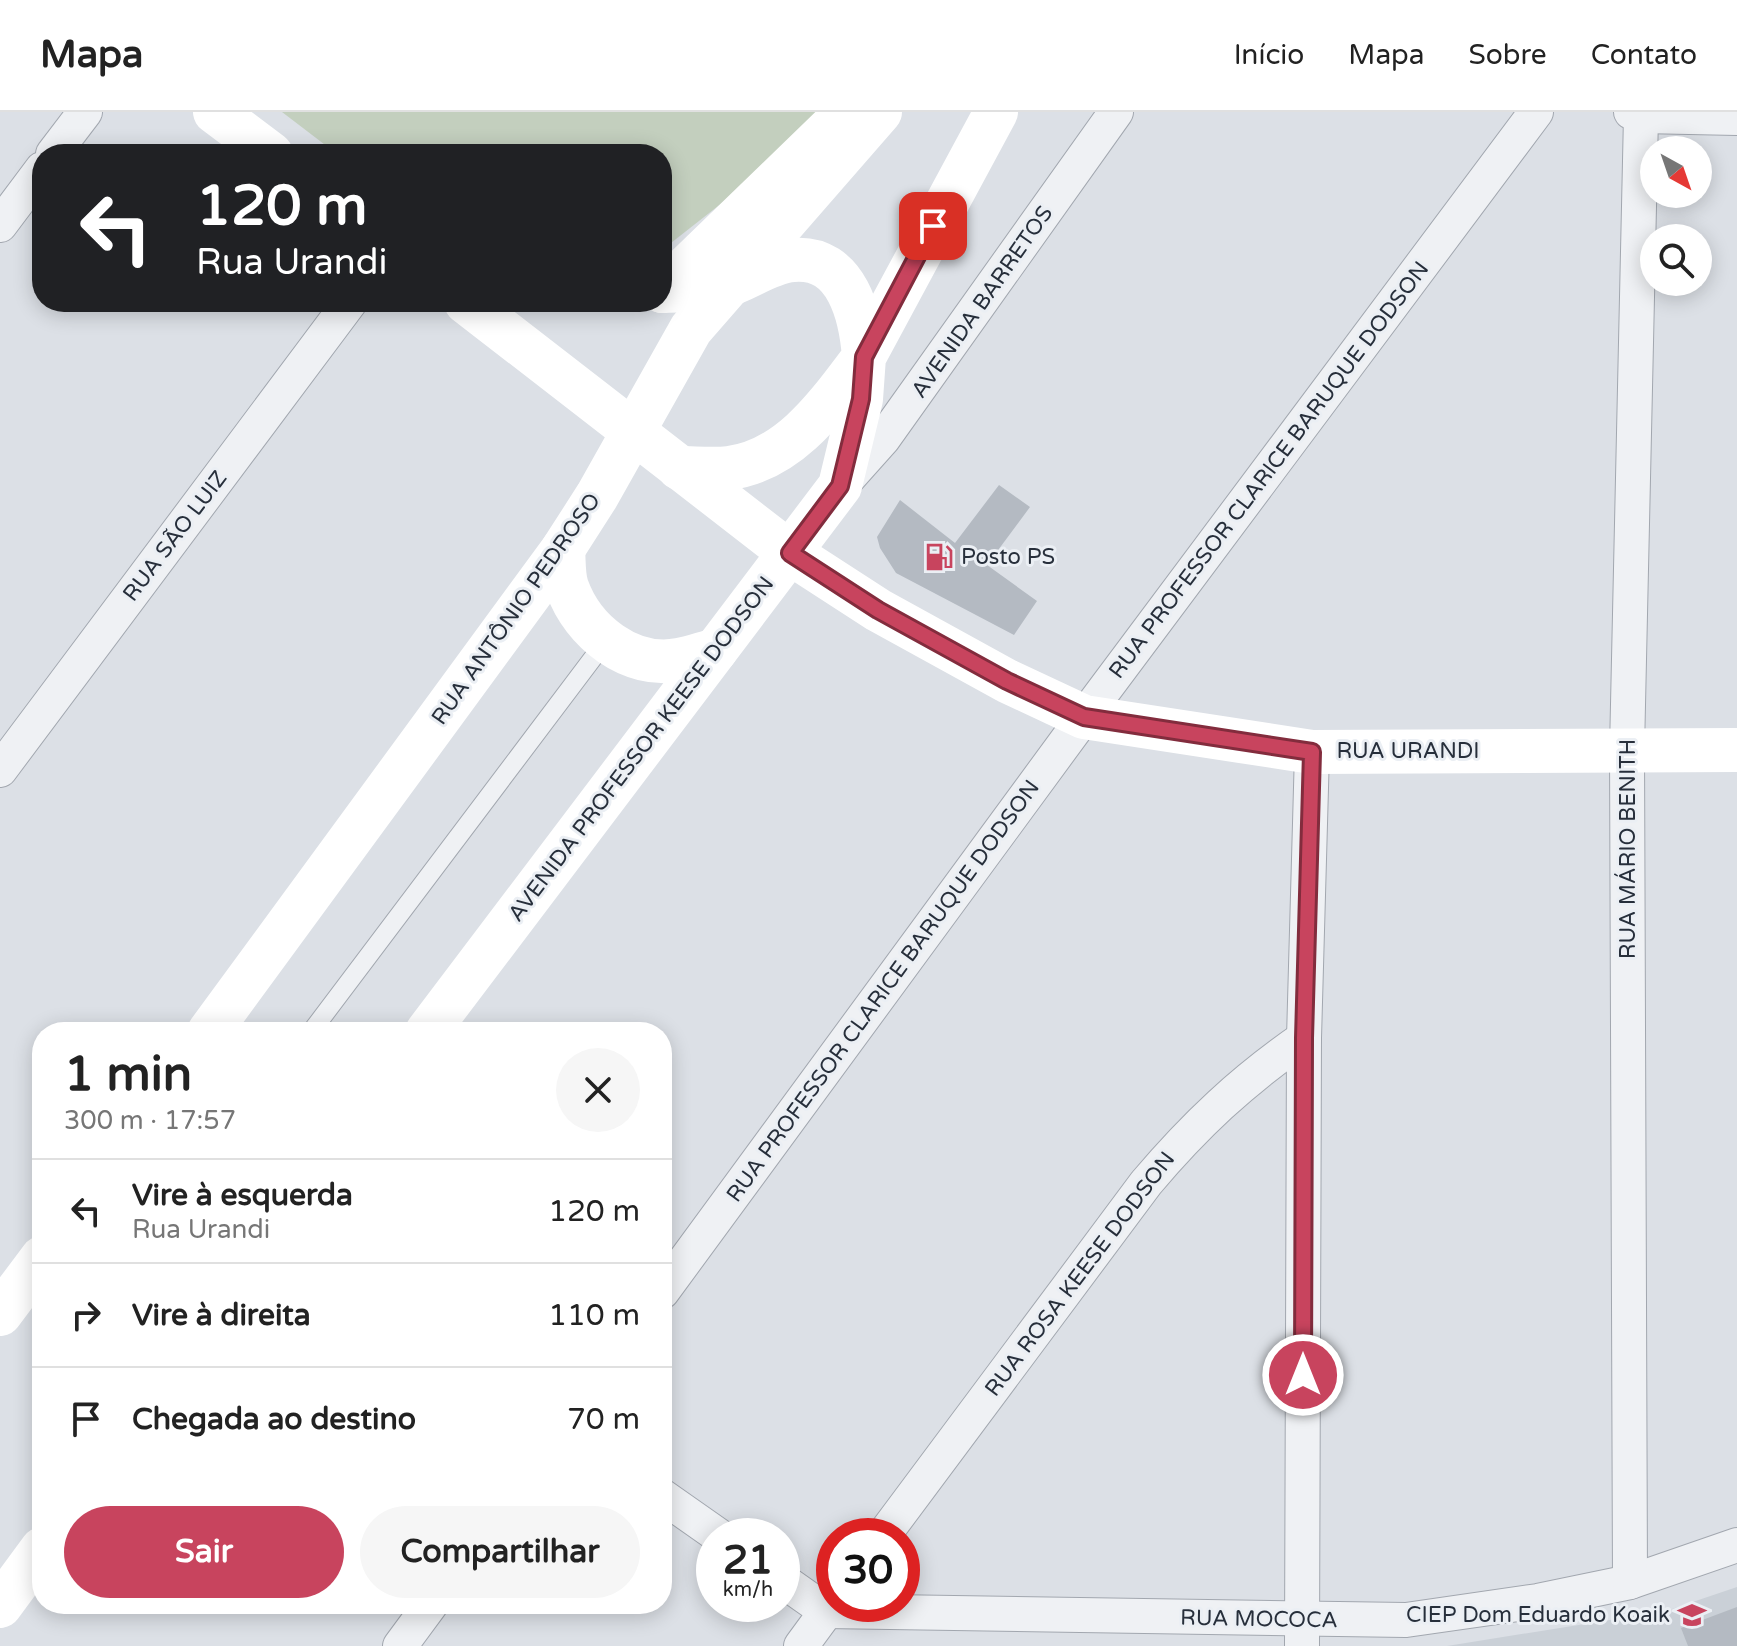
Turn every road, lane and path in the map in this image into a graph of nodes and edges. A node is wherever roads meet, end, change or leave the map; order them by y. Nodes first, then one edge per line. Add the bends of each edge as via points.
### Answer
1 (85, 112) edge
2 (215, 112) edge
3 (847, 112) edge
4 (880, 112) edge
5 (996, 112) edge
6 (1116, 112) edge
7 (1536, 112) edge
8 (1636, 114) edge
9 (1737, 118) edge
10 (61, 144) edge
11 (258, 144) edge
12 (32, 182) edge
13 (0, 225) edge
14 (672, 281) edge
15 (724, 286) junction
16 (672, 290) edge
17 (343, 312) edge
18 (479, 312) edge
19 (864, 357) junction
20 (633, 430) junction
21 (679, 468) junction
22 (840, 486) junction
23 (563, 549) junction
24 (790, 553) junction
25 (605, 642) junction
26 (716, 650) junction
27 (1084, 717) junction
28 (1627, 750) junction
29 (1737, 750) edge
30 (1312, 752) junction
31 (0, 770) edge
32 (216, 1022) edge
33 (319, 1022) edge
34 (435, 1022) edge
35 (1304, 1038) junction
36 (32, 1270) edge
37 (672, 1278) edge
38 (3, 1303) edge
39 (672, 1503) edge
40 (896, 1518) edge
41 (696, 1520) edge
42 (1737, 1545) edge
43 (32, 1563) edge
44 (1630, 1582) junction
45 (0, 1606) edge
46 (920, 1611) edge
47 (424, 1614) edge
48 (818, 1622) edge
49 (1302, 1633) edge
50 (400, 1646) edge
51 (801, 1646) edge

1 - 10 street
2 - 11 main road
3 - 14 main road
4 - 15 main road, RUA ANTÔNIO PEDROSO
5 - 19 main road, AVENIDA PROFESSOR KEESE DODSON
6 - 22 street, AVENIDA BARRETOS via 883,439
7 - 27 street, RUA PROFESSOR CLARICE BARUQUE DODSON
8 - 9 street
8 - 28 street, RUA MÁRIO BENITH
12 - 13 street
15 - 16 main road
15 - 19 main road via 792,259 829,270 848,289 861,319
15 - 20 main road, RUA ANTÔNIO PEDROSO via 691,329
17 - 31 street, RUA SÃO LUIZ
18 - 20 main road
19 - 21 main road via 797,436 762,460 729,468
19 - 22 main road, AVENIDA PROFESSOR KEESE DODSON via 861,399
20 - 21 main road
20 - 23 main road, RUA ANTÔNIO PEDROSO
21 - 24 main road, RUA URANDI
22 - 24 main road, AVENIDA PROFESSOR KEESE DODSON
23 - 25 main road via 566,584 581,617
23 - 32 main road, RUA ANTÔNIO PEDROSO
24 - 26 main road, AVENIDA PROFESSOR KEESE DODSON
24 - 27 main road, RUA URANDI via 878,610
25 - 26 main road via 640,658 677,661
25 - 33 lane
26 - 34 main road, AVENIDA PROFESSOR KEESE DODSON
27 - 30 main road, RUA URANDI
27 - 37 street, RUA PROFESSOR CLARICE BARUQUE DODSON
28 - 29 main road, RUA URANDI
28 - 30 main road, RUA URANDI
28 - 44 street, RUA MÁRIO BENITH
30 - 35 street
35 - 40 street, RUA ROSA KEESE DODSON via 1248,1077 1192,1129 1146,1183
35 - 49 street
36 - 38 main road
39 - 41 street
42 - 44 street, RUA MOCOCA
43 - 45 main road
44 - 49 street, RUA MOCOCA via 1538,1601
46 - 49 street, RUA MOCOCA
47 - 50 street
48 - 51 street

